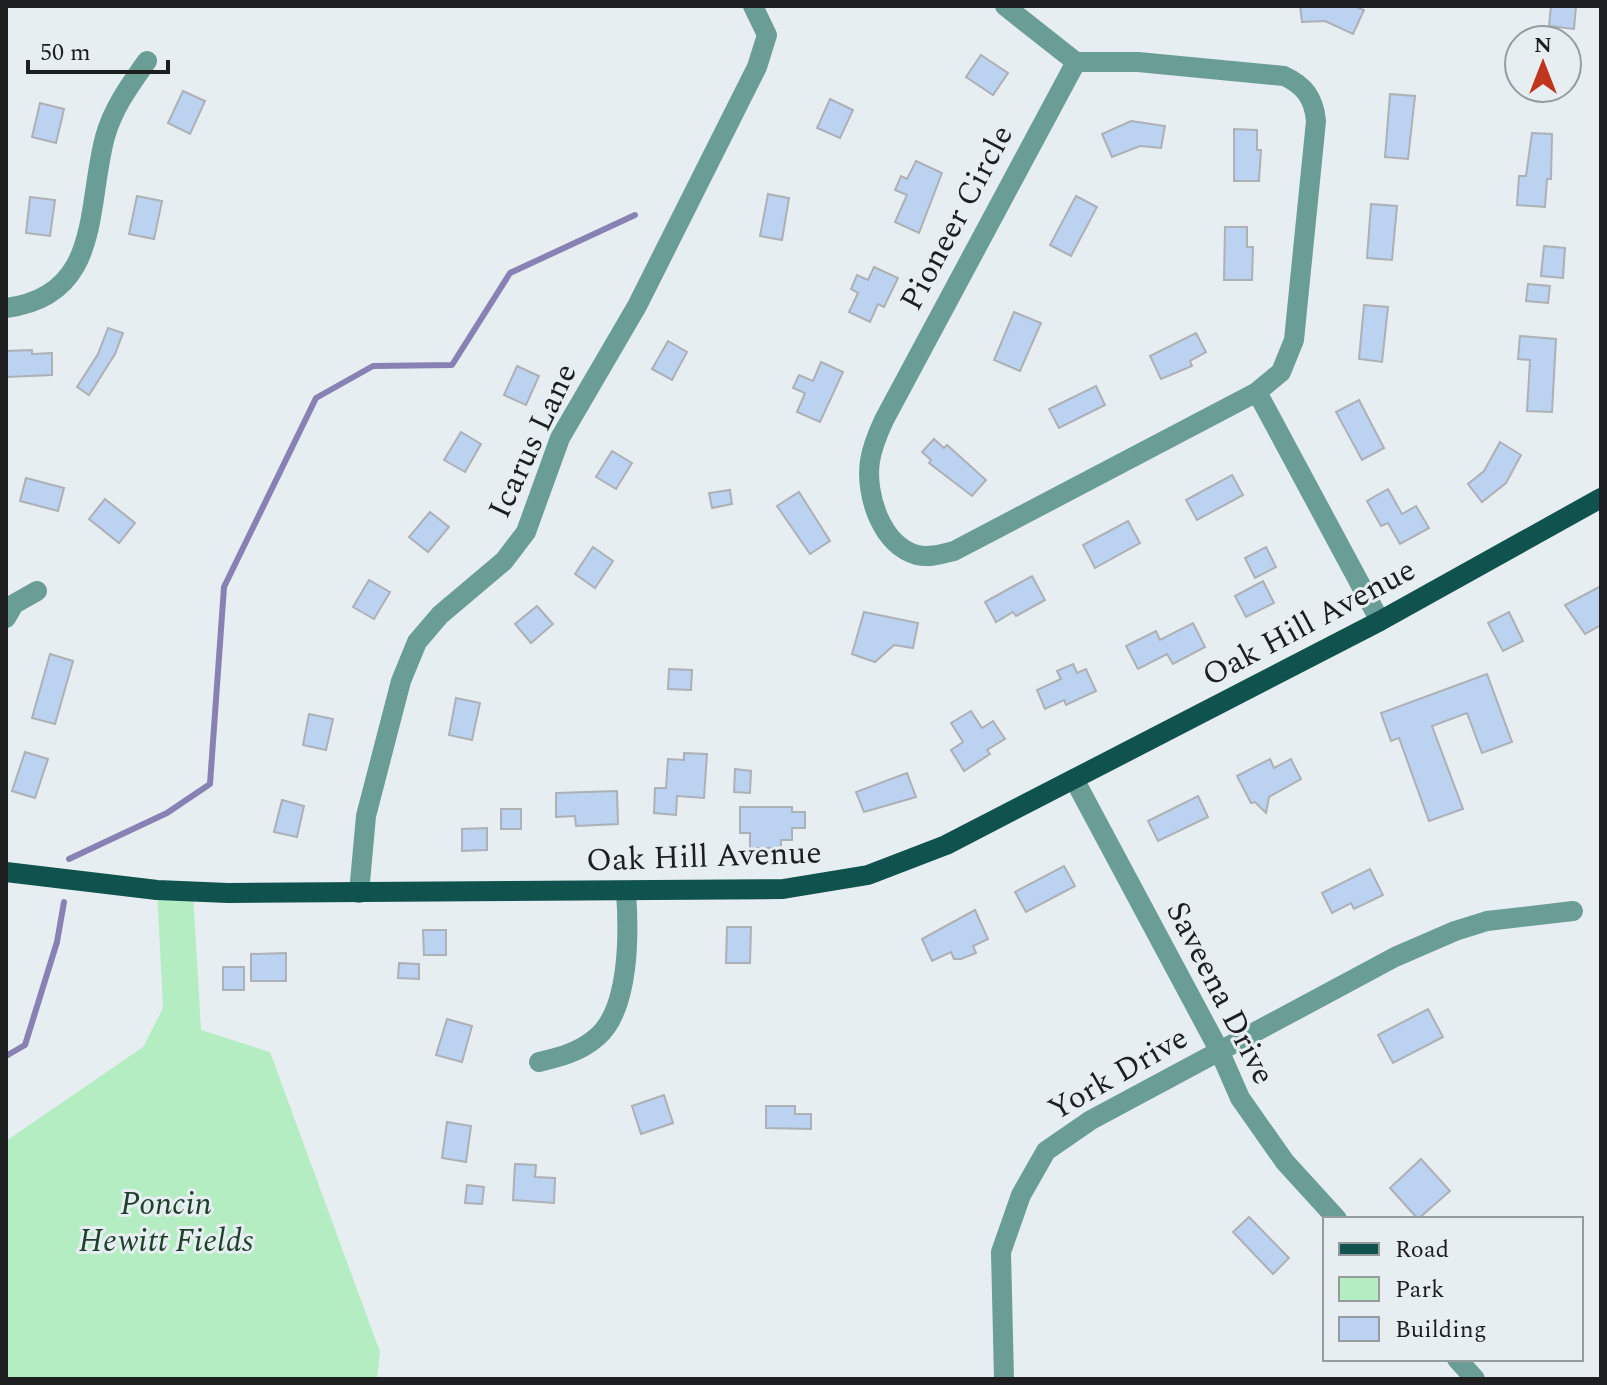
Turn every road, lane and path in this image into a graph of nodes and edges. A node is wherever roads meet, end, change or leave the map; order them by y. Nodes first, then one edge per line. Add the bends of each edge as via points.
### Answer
1 (753, 6) edge
2 (1005, 6) edge
3 (147, 61) dead end
4 (1076, 62) junction
5 (6, 308) edge
6 (1257, 392) junction
7 (1601, 498) edge
8 (37, 591) dead end
9 (6, 618) edge
10 (1380, 621) junction
11 (1074, 779) junction
12 (6, 872) edge
13 (626, 892) junction
14 (359, 893) junction
15 (1573, 911) dead end
16 (1219, 1050) junction
17 (539, 1062) dead end
18 (1335, 1217) edge
19 (1459, 1361) edge
20 (1004, 1379) edge
21 (1475, 1379) edge

1 - 14 street, Icarus Lane via 767,35 757,67 637,306 560,438 526,532 504,561 428,627 408,661 366,816
2 - 4 street
3 - 5 street via 109,123 86,245 74,270 42,299
4 - 6 street, Pioneer Circle via 1138,62 1276,75 1292,80 1310,97 1316,121 1299,315 1281,372
4 - 6 street, Pioneer Circle via 884,420 870,462 872,501 880,520 903,549 919,555 954,551
6 - 10 street
7 - 10 main road, Oak Hill Avenue
8 - 9 street via 14,604
10 - 11 main road, Oak Hill Avenue
11 - 13 main road, Oak Hill Avenue via 923,856 841,882 747,891
11 - 16 street, Saveena Drive
12 - 14 main road, Oak Hill Avenue via 169,890
13 - 14 main road, Oak Hill Avenue
13 - 17 street via 626,955 608,1025 585,1046
15 - 16 street, York Drive via 1487,921 1455,931
16 - 18 street, Saveena Drive via 1259,1130
16 - 20 street, York Drive via 1091,1120 1046,1151 1021,1195 1001,1252
19 - 21 street

